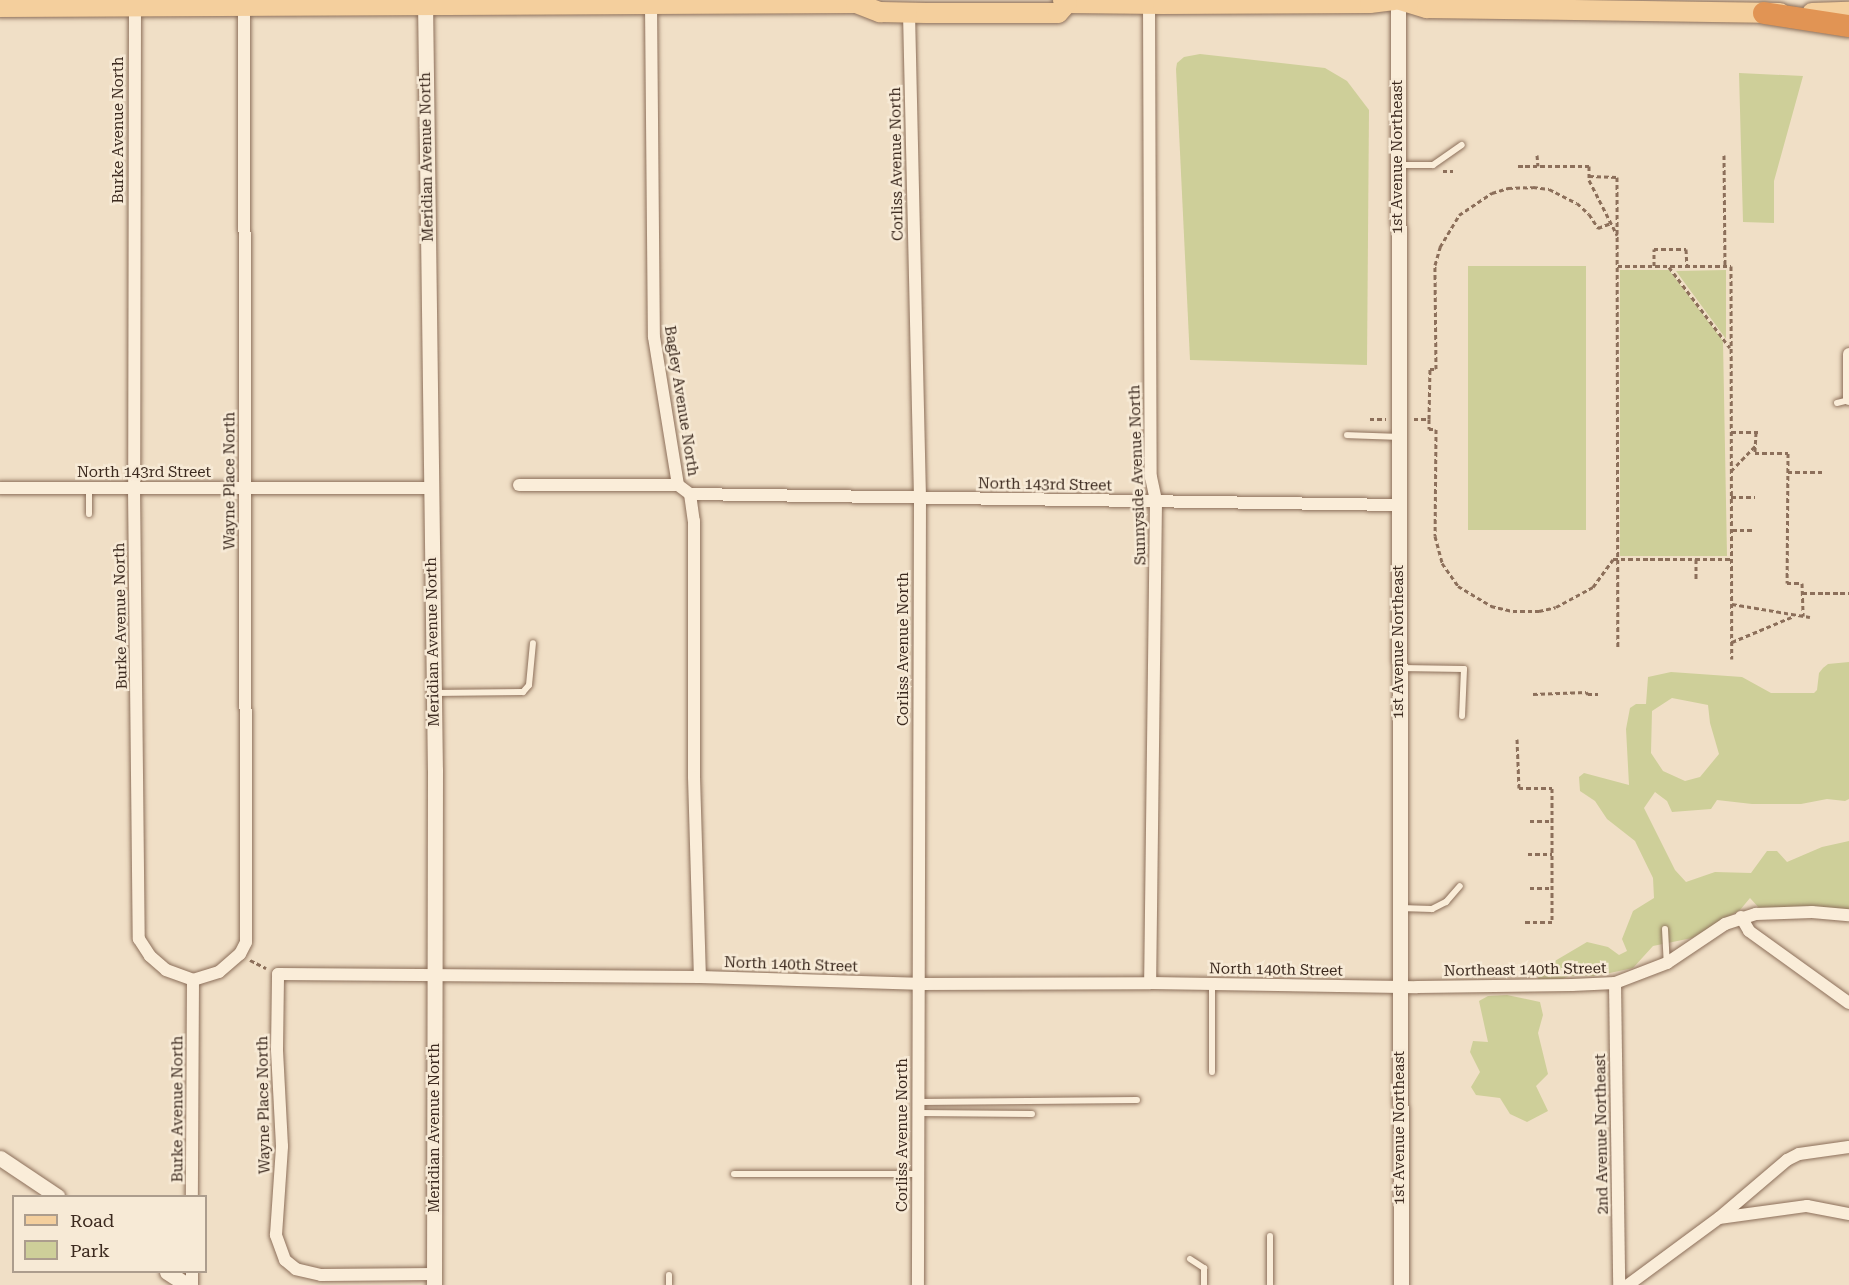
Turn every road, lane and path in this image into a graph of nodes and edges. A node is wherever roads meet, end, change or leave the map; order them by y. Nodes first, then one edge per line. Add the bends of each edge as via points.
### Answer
1 (1397, 0) edge
2 (859, 2) edge
3 (1065, 2) edge
4 (1158, 2) edge
5 (314, 3) edge
6 (425, 3) edge
7 (651, 4) junction
8 (0, 7) edge
9 (135, 7) junction
10 (244, 7) junction
11 (1849, 12) edge
12 (909, 13) junction
13 (1764, 13) junction
14 (1849, 26) edge
15 (1462, 146) dead end
16 (1538, 155) dead end
17 (1725, 155) dead end
18 (1398, 165) junction
19 (1518, 166) dead end
20 (1538, 166) junction
21 (1589, 176) junction
22 (1611, 223) junction
23 (1617, 237) junction
24 (1618, 266) junction
25 (1654, 266) junction
26 (1668, 266) junction
27 (1687, 266) junction
28 (1725, 266) junction
29 (1731, 349) junction
30 (1849, 354) edge
31 (1845, 401) edge
32 (1370, 419) dead end
33 (1390, 419) dead end
34 (1412, 419) dead end
35 (1430, 419) junction
36 (1731, 432) junction
37 (1756, 432) junction
38 (1761, 432) dead end
39 (1347, 435) dead end
40 (1398, 437) junction
41 (1755, 446) junction
42 (1731, 471) junction
43 (1824, 471) dead end
44 (1788, 472) junction
45 (519, 485) dead end
46 (678, 485) junction
47 (89, 488) junction
48 (134, 488) junction
49 (245, 488) junction
50 (432, 488) junction
51 (0, 489) edge
52 (690, 494) junction
53 (1731, 497) junction
54 (1755, 497) dead end
55 (920, 498) junction
56 (1156, 501) junction
57 (1399, 505) junction
58 (89, 514) dead end
59 (1731, 531) junction
60 (1754, 531) dead end
61 (1619, 559) junction
62 (1696, 559) junction
63 (1731, 559) junction
64 (1696, 581) dead end
65 (1849, 592) edge
66 (1803, 593) junction
67 (1732, 604) junction
68 (1796, 615) junction
69 (1803, 616) junction
70 (1810, 617) dead end
71 (1732, 642) junction
72 (532, 643) dead end
73 (1618, 649) dead end
74 (1732, 659) dead end
75 (1399, 668) junction
76 (1538, 687) dead end
77 (1538, 692) junction
78 (434, 693) junction
79 (1533, 694) dead end
80 (1598, 694) dead end
81 (1462, 716) dead end
82 (1517, 739) dead end
83 (1530, 821) dead end
84 (1552, 821) junction
85 (1528, 854) dead end
86 (1552, 854) junction
87 (1460, 886) dead end
88 (1530, 888) dead end
89 (1552, 888) junction
90 (1400, 908) junction
91 (1849, 915) edge
92 (1741, 917) junction
93 (1523, 922) dead end
94 (1665, 929) dead end
95 (240, 954) junction
96 (1667, 963) junction
97 (278, 974) junction
98 (435, 977) junction
99 (700, 977) junction
100 (193, 980) junction
101 (1150, 983) junction
102 (1615, 983) junction
103 (917, 984) junction
104 (1212, 984) junction
105 (1400, 987) junction
106 (1849, 1004) edge
107 (1212, 1072) dead end
108 (1137, 1100) dead end
109 (918, 1108) junction
110 (1032, 1114) dead end
111 (1849, 1147) edge
112 (0, 1158) edge
113 (734, 1174) dead end
114 (918, 1174) junction
115 (54, 1195) edge
116 (192, 1195) edge
117 (1849, 1214) edge
118 (1719, 1218) junction
119 (1270, 1236) dead end
120 (1190, 1259) dead end
121 (169, 1273) edge
122 (669, 1275) dead end
123 (434, 1280) edge
124 (190, 1285) edge
125 (669, 1285) edge
126 (918, 1285) edge
127 (1204, 1285) edge
128 (1270, 1285) edge
129 (1401, 1285) edge
130 (1618, 1285) edge
131 (1628, 1285) edge

1 - 4 main road
1 - 13 main road via 1428,8
1 - 18 street, 1st Avenue Northeast
2 - 7 main road
2 - 12 main road via 880,12
3 - 4 main road
3 - 12 main road via 1058,13
4 - 56 street, Sunnyside Avenue North via 1151,477
5 - 6 main road
5 - 10 main road
6 - 7 main road
6 - 50 street, Meridian Avenue North
7 - 46 street, Bagley Avenue North via 654,337
8 - 9 main road
9 - 10 main road
9 - 48 street, Burke Avenue North
10 - 49 street, Wayne Place North
11 - 13 main road
12 - 55 street, Corliss Avenue North
13 - 14 highway
15 - 18 lane via 1433,165
16 - 20 path
17 - 28 path
18 - 40 street, 1st Avenue Northeast
19 - 20 path
20 - 21 path via 1589,166
21 - 22 path
21 - 23 path via 1617,177
22 - 23 path
22 - 35 path via 1598,228 1577,203 1556,192 1533,187 1492,193 1459,215 1440,247 1435,265 1436,369 1430,369
23 - 24 path
24 - 25 path
24 - 61 path
25 - 26 path
25 - 27 path via 1654,249 1686,249
26 - 27 path
26 - 29 path
27 - 28 path
28 - 29 path via 1731,266
29 - 36 path
30 - 31 street
32 - 33 path
34 - 35 path
35 - 61 path via 1430,429 1436,429 1435,536 1442,563 1458,586 1491,606 1539,611 1577,597 1593,586 1613,559
36 - 37 path
36 - 42 path
37 - 38 path
37 - 41 path
39 - 40 lane
40 - 57 street, 1st Avenue Northeast
41 - 42 path
41 - 44 path via 1755,453 1788,453
42 - 53 path
43 - 44 path
44 - 66 path via 1787,583 1802,583
45 - 46 street
46 - 52 street, Bagley Avenue North
47 - 48 street, North 143rd Street
47 - 51 street, North 143rd Street
47 - 58 lane
48 - 49 street, North 143rd Street
48 - 100 street, Burke Avenue North via 139,939 166,970
49 - 50 street, North 143rd Street
49 - 95 street, Wayne Place North via 246,942
50 - 78 street, Meridian Avenue North
52 - 55 street, North 143rd Street
52 - 99 street, Bagley Avenue North via 694,521 694,777
53 - 54 path
53 - 59 path
55 - 56 street, North 143rd Street
55 - 103 street, Corliss Avenue North
56 - 57 street, North 143rd Street
56 - 101 street, Sunnyside Avenue North
57 - 75 street, 1st Avenue Northeast
59 - 60 path
59 - 63 path
61 - 62 path
61 - 73 path
62 - 63 path
62 - 64 path
63 - 67 path
65 - 66 path
66 - 69 path
67 - 68 path
67 - 71 path
68 - 69 path
68 - 71 path
69 - 70 path
71 - 74 path
72 - 78 lane via 529,685 523,692
75 - 81 lane via 1464,669
75 - 90 street, 1st Avenue Northeast
76 - 77 path
77 - 79 path
77 - 80 path
78 - 98 street, Meridian Avenue North
82 - 84 path via 1519,788 1552,788
83 - 84 path
84 - 86 path
85 - 86 path
86 - 89 path
87 - 90 lane via 1446,902 1432,909
88 - 89 path
89 - 93 path via 1552,922
90 - 105 street, 1st Avenue Northeast
91 - 92 street, Northeast 140th Street via 1812,912
92 - 96 street, Northeast 140th Street
92 - 106 street via 1749,931
94 - 96 lane
95 - 97 path
95 - 100 street via 219,972
96 - 102 street, Northeast 140th Street
97 - 98 street, North 140th Street
97 - 123 street, Wayne Place North via 282,1146 276,1235 285,1260 296,1269 321,1275
98 - 99 street, North 140th Street
98 - 123 street, Meridian Avenue North
99 - 103 street, North 140th Street
100 - 116 street, Burke Avenue North
101 - 103 street, North 140th Street
101 - 104 street, North 140th Street
102 - 105 street, Northeast 140th Street
102 - 130 street, 2nd Avenue Northeast
103 - 109 street, Corliss Avenue North
104 - 105 street, North 140th Street
104 - 107 lane
105 - 129 street, 1st Avenue Northeast
108 - 109 lane
109 - 110 lane
109 - 114 street, Corliss Avenue North
111 - 118 street via 1799,1154 1787,1160
112 - 115 street
113 - 114 lane
114 - 126 street, Corliss Avenue North
117 - 118 street via 1808,1206
118 - 131 street
119 - 128 lane
120 - 127 lane via 1204,1268
121 - 124 street
122 - 125 lane

